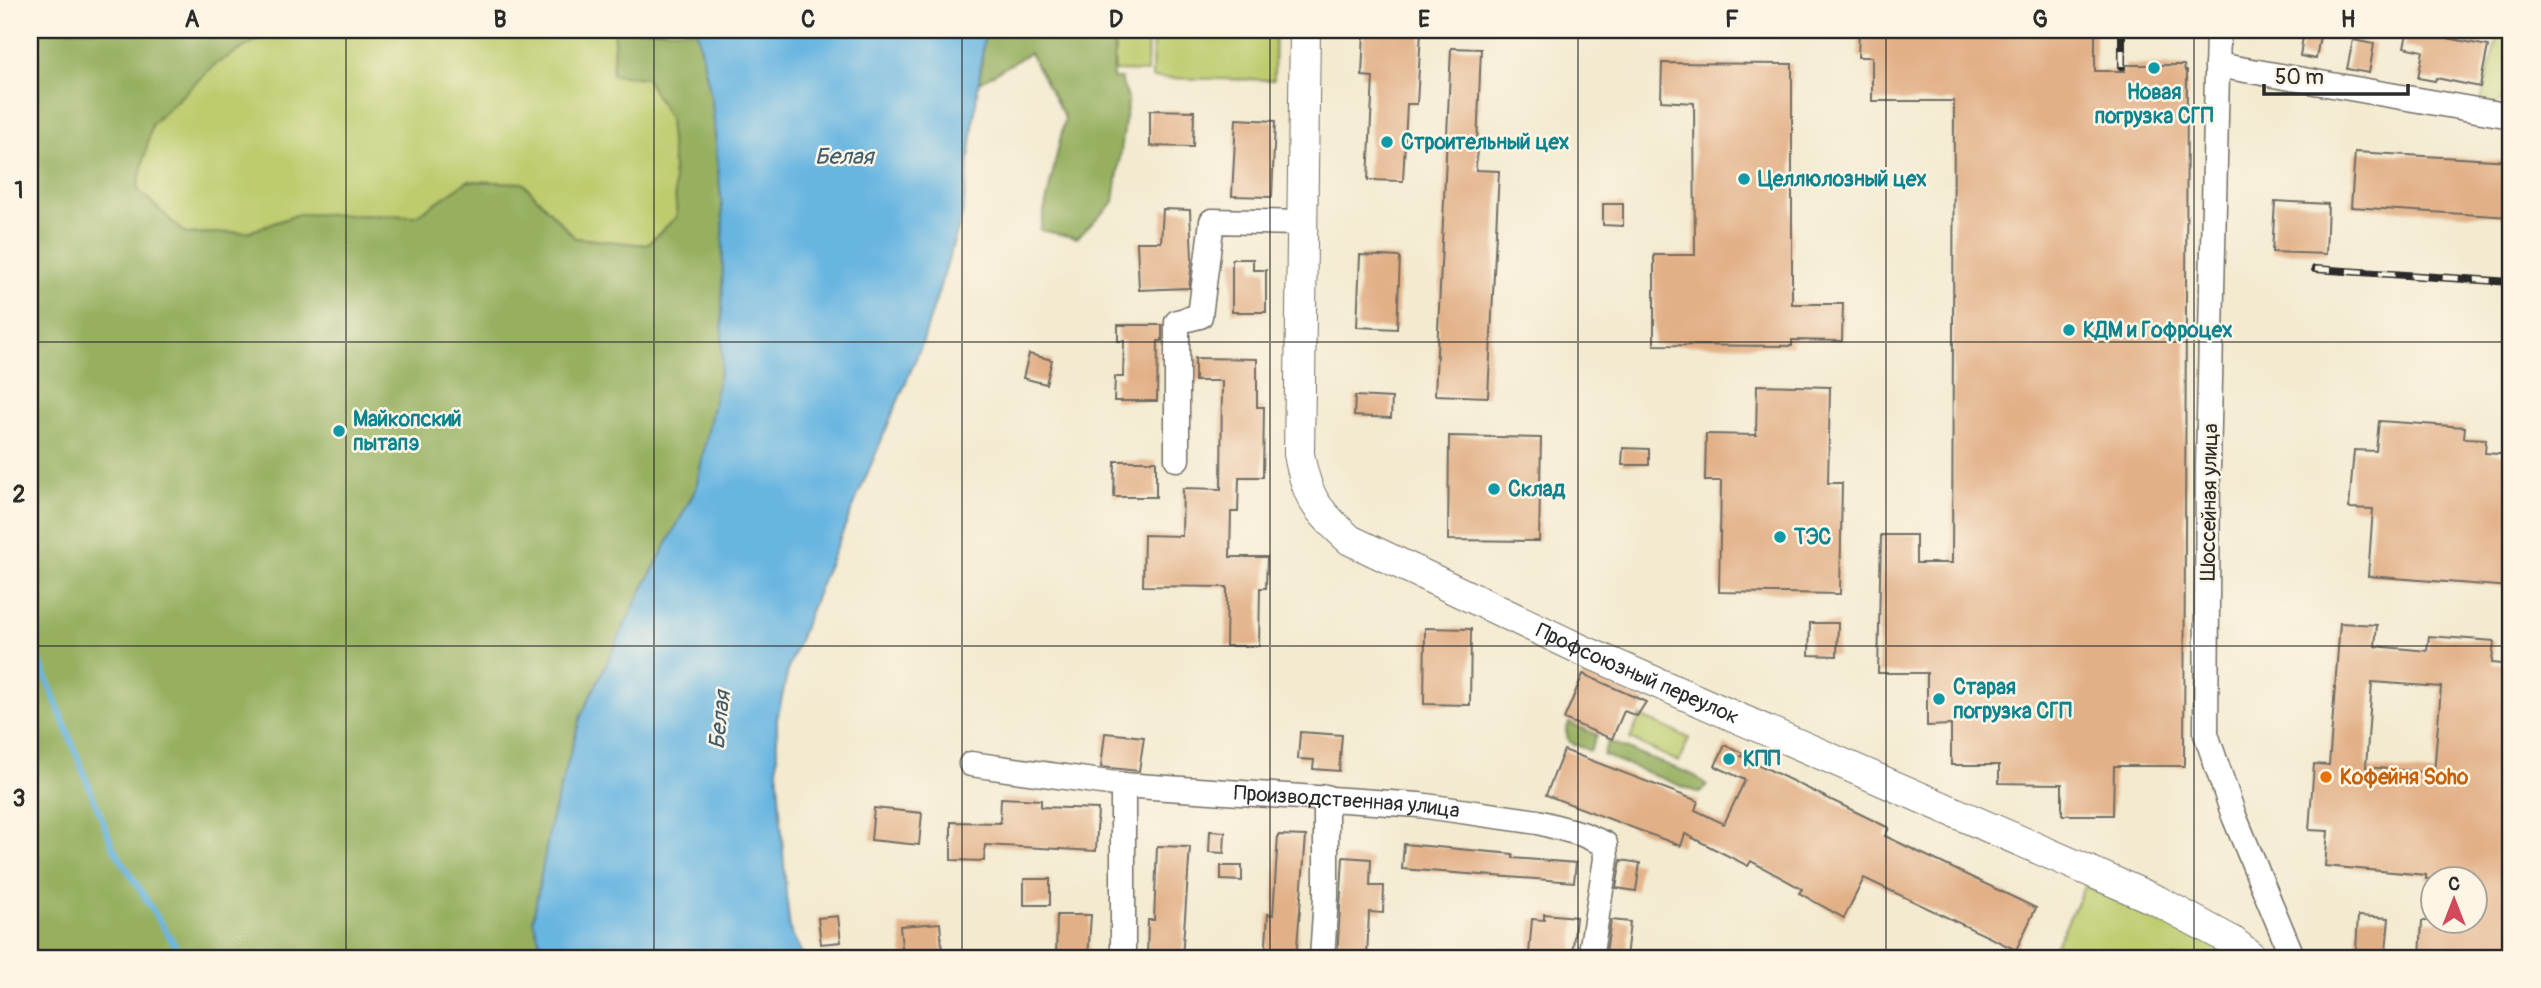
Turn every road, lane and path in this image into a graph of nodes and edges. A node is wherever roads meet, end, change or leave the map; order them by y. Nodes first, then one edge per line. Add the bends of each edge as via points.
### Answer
1 (1305, 30) edge
2 (2218, 30) edge
3 (2217, 65) junction
4 (2511, 113) edge
5 (1301, 223) junction
6 (1177, 459) dead end
7 (971, 764) dead end
8 (1123, 785) junction
9 (1326, 797) junction
10 (2242, 950) edge
11 (1123, 958) edge
12 (1322, 958) edge
13 (1590, 958) edge
14 (2289, 958) edge

1 - 5 main road, Профсоюзный переулок
2 - 3 street, Шоссейная улица
3 - 4 street
3 - 14 street, Шоссейная улица via 2206,734
5 - 6 street via 1212,221 1200,316 1177,322
5 - 10 main road, Профсоюзный переулок via 1299,454 1305,485 1322,515 1350,540 1582,650 2158,901
7 - 8 street, Производственная улица
8 - 9 street, Производственная улица
8 - 11 street
9 - 12 street
9 - 13 street, Производственная улица via 1538,822 1605,844

